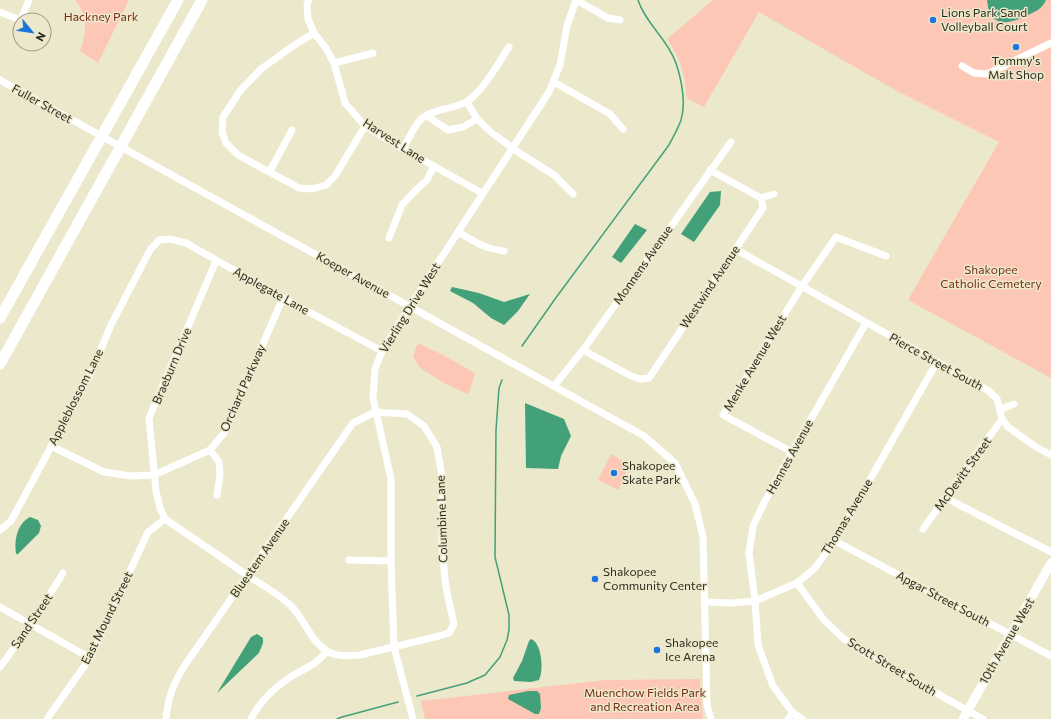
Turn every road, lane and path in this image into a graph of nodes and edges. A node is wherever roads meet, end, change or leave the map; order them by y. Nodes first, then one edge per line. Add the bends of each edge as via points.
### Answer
1 (29, 0) edge
2 (309, 0) edge
3 (576, 0) edge
4 (177, 1) edge
5 (201, 3) edge
6 (0, 12) edge
7 (24, 12) edge
8 (12, 17) edge
9 (620, 20) dead end
10 (314, 34) junction
11 (1051, 43) edge
12 (509, 47) dead end
13 (373, 53) dead end
14 (334, 63) junction
15 (962, 66) dead end
16 (0, 80) edge
17 (554, 82) junction
18 (467, 102) junction
19 (427, 116) junction
20 (477, 119) junction
21 (365, 126) junction
22 (84, 127) joint
23 (623, 129) dead end
24 (292, 130) dead end
25 (731, 142) dead end
26 (403, 148) junction
27 (512, 148) junction
28 (434, 166) junction
29 (710, 170) junction
30 (270, 171) junction
31 (482, 193) junction
32 (574, 194) dead end
33 (774, 194) dead end
34 (761, 198) junction
35 (458, 232) junction
36 (389, 238) dead end
37 (159, 240) joint
38 (735, 250) junction
39 (504, 251) dead end
40 (886, 256) dead end
41 (216, 261) junction
42 (802, 286) junction
43 (283, 298) junction
44 (410, 306) junction
45 (0, 318) edge
46 (866, 323) junction
47 (583, 350) junction
48 (382, 351) junction
49 (936, 362) junction
50 (0, 364) edge
51 (554, 386) junction
52 (1014, 404) dead end
53 (1001, 409) junction
54 (375, 412) junction
55 (1002, 419) junction
56 (52, 446) junction
57 (210, 450) junction
58 (792, 452) junction
59 (1051, 455) edge
60 (154, 475) junction
61 (217, 495) dead end
62 (946, 498) junction
63 (165, 519) junction
64 (923, 529) dead end
65 (0, 530) edge
66 (835, 541) junction
67 (1051, 552) edge
68 (349, 560) dead end
69 (391, 561) junction
70 (1051, 563) edge
71 (63, 574) dead end
72 (248, 576) junction
73 (797, 583) junction
74 (755, 601) junction
75 (705, 602) junction
76 (0, 607) edge
77 (31, 625) junction
78 (1011, 635) junction
79 (394, 647) junction
80 (327, 651) junction
81 (1051, 656) edge
82 (90, 658) junction
83 (0, 667) edge
84 (793, 713) junction
85 (965, 715) edge
86 (48, 719) edge
87 (166, 719) edge
88 (251, 719) edge
89 (413, 719) edge
90 (710, 719) edge
91 (788, 719) edge
92 (802, 719) edge
93 (983, 719) edge

1 - 7 street
2 - 10 street, Harvest Lane via 308,19
3 - 9 street via 608,18
3 - 17 street, Vierling Drive West
4 - 45 highway
5 - 50 highway
6 - 8 street
10 - 14 street, Harvest Lane
10 - 30 street via 261,69 240,91 223,117 222,132 226,143 238,155
11 - 15 street via 987,74 974,73
12 - 18 street via 484,85
13 - 14 street
14 - 21 street, Harvest Lane via 345,103
16 - 22 street, Fuller Street
17 - 23 street via 610,114
17 - 27 street, Vierling Drive West
18 - 19 street
18 - 20 street
19 - 20 street via 448,130 463,127
19 - 26 street via 420,120
20 - 27 street
21 - 26 street, Harvest Lane
21 - 30 street via 335,176 326,185 312,189 299,188
22 - 44 street, Koeper Avenue
24 - 30 street
25 - 29 street, Monnens Avenue
26 - 28 street, Harvest Lane
27 - 31 street, Vierling Drive West
27 - 32 street via 554,175
28 - 31 street, Harvest Lane
28 - 36 street via 427,180 402,205
29 - 34 street
29 - 47 street, Monnens Avenue
31 - 35 street, Vierling Drive West
33 - 34 street
34 - 38 street, Westwind Avenue via 763,208
35 - 39 street via 482,247
35 - 44 street, Vierling Drive West
37 - 41 street, Applegate Lane via 170,239 186,243
37 - 56 street, Appleblossom Lane via 150,250 111,324 92,371
38 - 42 street, Pierce Street South
38 - 47 street, Westwind Avenue via 649,378 640,379
40 - 42 street via 836,237
41 - 43 street, Applegate Lane
41 - 60 street, Braeburn Drive via 149,418
42 - 46 street, Pierce Street South
42 - 58 street, Menke Avenue West via 723,415
43 - 48 street, Applegate Lane
43 - 57 street, Orchard Parkway via 224,433
44 - 48 street, Vierling Drive West
44 - 51 street, Koeper Avenue
46 - 49 street, Pierce Street South
46 - 58 street, Hennes Avenue
47 - 51 street, Monnens Avenue
48 - 54 street, Vierling Drive West via 375,369
49 - 53 street, Pierce Street South via 989,391 997,399
49 - 66 street, Thomas Avenue
51 - 75 street, Koeper Avenue via 644,436 675,463 696,504 703,537
52 - 53 street
53 - 55 street, Pierce Street South
54 - 69 street, Vierling Drive West via 391,479
54 - 72 street, Bluestem Avenue via 353,423
54 - 79 street, Columbine Lane via 407,414 424,426 437,447 442,476 442,548 446,588 454,624 449,632 439,636
55 - 59 street via 1018,435
55 - 62 street, McDevitt Street
56 - 60 street, Orchard Parkway via 104,472 131,476
56 - 65 street, Appleblossom Lane via 11,521
57 - 60 street, Orchard Parkway
57 - 61 street via 219,462
58 - 74 street, Hennes Avenue via 753,526 749,553
60 - 63 street, Braeburn Drive via 160,508
62 - 64 street, McDevitt Street
62 - 67 street
63 - 72 street
63 - 82 street, East Mound Street via 148,532
66 - 73 street, Thomas Avenue via 814,569
66 - 78 street, Apgar Street South
68 - 69 street
69 - 79 street, Vierling Drive West
70 - 78 main road, 10th Avenue West
71 - 77 street, Sand Street
72 - 80 street via 287,602 317,643
72 - 87 street, Bluestem Avenue via 176,678
73 - 74 street, Thomas Avenue
73 - 85 street, Scott Street South via 824,620 844,639
74 - 75 street, Thomas Avenue
74 - 84 street, Hennes Avenue via 758,646 773,686
75 - 90 street, Koeper Avenue via 707,705
76 - 77 street
77 - 82 street
77 - 83 street, Sand Street
78 - 81 street, Apgar Street South
78 - 85 main road, 10th Avenue West
79 - 80 street, Columbine Lane via 346,656
79 - 89 street, Vierling Drive West
80 - 88 street via 315,664 280,684 269,694
82 - 86 street, East Mound Street
84 - 91 street
84 - 92 street, Hennes Avenue
85 - 93 street, Scott Street South

